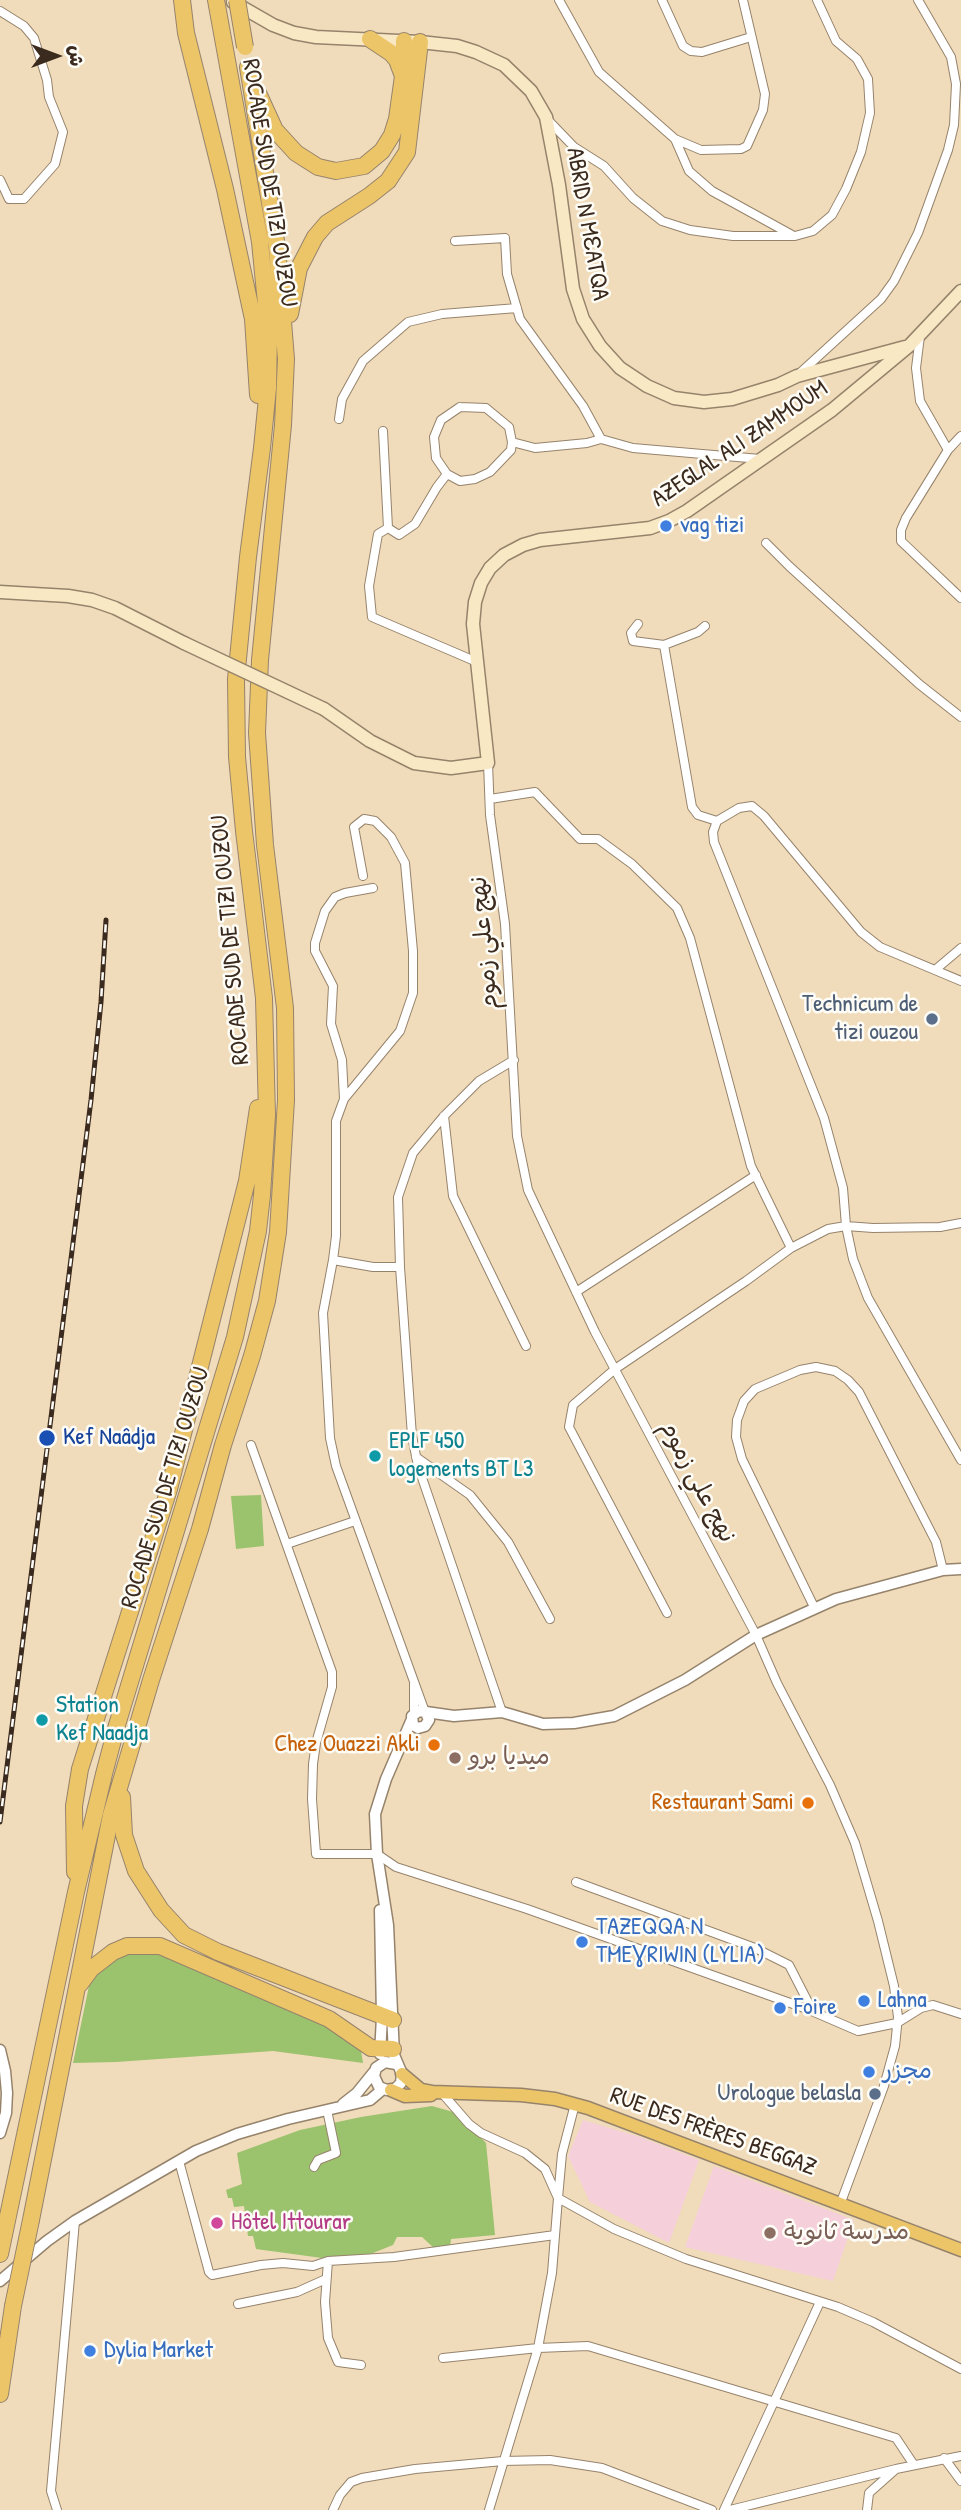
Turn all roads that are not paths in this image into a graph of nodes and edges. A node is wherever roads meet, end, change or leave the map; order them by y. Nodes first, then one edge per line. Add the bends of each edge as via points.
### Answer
1 (181, 0) edge
2 (230, 0) edge
3 (237, 0) edge
4 (559, 0) edge
5 (662, 0) edge
6 (743, 0) edge
7 (817, 0) edge
8 (918, 0) edge
9 (218, 7) edge
10 (0, 11) edge
11 (751, 37) junction
12 (370, 39) junction
13 (412, 41) junction
14 (248, 67) junction
15 (403, 76) junction
16 (546, 117) junction
17 (675, 139) junction
18 (0, 180) edge
19 (795, 236) junction
20 (455, 241) dead end
21 (961, 291) edge
22 (517, 308) junction
23 (921, 333) junction
24 (909, 346) junction
25 (286, 359) junction
26 (797, 376) junction
27 (339, 419) dead end
28 (383, 431) dead end
29 (961, 436) edge
30 (601, 439) junction
31 (512, 442) junction
32 (262, 448) junction
33 (948, 450) junction
34 (760, 459) junction
35 (447, 474) junction
36 (388, 528) junction
37 (766, 542) dead end
38 (0, 592) edge
39 (961, 597) edge
40 (638, 624) dead end
41 (705, 626) dead end
42 (663, 645) junction
43 (477, 663) junction
44 (961, 717) edge
45 (488, 763) junction
46 (490, 799) junction
47 (717, 821) junction
48 (363, 876) dead end
49 (373, 888) dead end
50 (961, 948) edge
51 (935, 970) junction
52 (961, 981) edge
53 (266, 1047) junction
54 (513, 1060) junction
55 (344, 1099) junction
56 (444, 1116) junction
57 (756, 1175) junction
58 (961, 1223) edge
59 (846, 1226) junction
60 (791, 1248) junction
61 (333, 1260) junction
62 (400, 1267) junction
63 (576, 1292) junction
64 (526, 1346) dead end
65 (615, 1369) junction
66 (251, 1445) dead end
67 (416, 1457) junction
68 (961, 1460) edge
69 (355, 1521) junction
70 (287, 1544) junction
71 (961, 1569) edge
72 (943, 1570) junction
73 (815, 1609) junction
74 (667, 1613) dead end
75 (550, 1619) dead end
76 (756, 1635) junction
77 (502, 1712) junction
78 (421, 1718) junction
79 (123, 1772) junction
80 (377, 1854) junction
81 (576, 1882) dead end
82 (76, 1892) junction
83 (77, 1989) junction
84 (807, 2009) junction
85 (961, 2014) edge
86 (388, 2019) junction
87 (897, 2023) junction
88 (0, 2050) edge
89 (387, 2063) junction
90 (387, 2090) junction
91 (442, 2093) junction
92 (575, 2104) junction
93 (333, 2109) junction
94 (0, 2133) edge
95 (179, 2161) junction
96 (314, 2166) dead end
97 (558, 2198) junction
98 (841, 2202) junction
99 (75, 2221) junction
100 (555, 2235) junction
101 (961, 2250) edge
102 (0, 2254) edge
103 (328, 2261) junction
104 (326, 2279) junction
105 (0, 2281) edge
106 (820, 2302) junction
107 (238, 2304) dead end
108 (538, 2348) junction
109 (443, 2358) dead end
110 (361, 2365) dead end
111 (961, 2368) edge
112 (0, 2393) edge
113 (772, 2402) junction
114 (961, 2456) edge
115 (944, 2458) junction
116 (503, 2461) junction
117 (914, 2465) junction
118 (896, 2469) junction
119 (961, 2481) edge
120 (57, 2510) edge
121 (333, 2510) edge
122 (489, 2510) edge
123 (712, 2510) edge
124 (724, 2510) edge
125 (730, 2510) edge
126 (867, 2510) edge

1 - 32 highway via 253,318
2 - 12 main road, ABRID N MƐATQA via 293,33
3 - 14 highway, bridge
4 - 17 street via 599,72
5 - 11 street via 683,46 691,51
6 - 11 street
7 - 19 street via 836,41 857,59 868,79 870,113 861,152 832,215 813,231
8 - 26 street via 951,57 956,84 954,125 942,167 894,281 881,299
9 - 32 highway, ROCADE SUD DE TIZI OUZOU via 265,286 269,334
10 - 18 street via 34,38 62,132 55,164 24,199 9,199
11 - 17 street via 765,94 747,146 701,150
12 - 13 main road, ABRID N MƐATQA
12 - 15 highway via 391,53
13 - 15 highway
13 - 16 main road, ABRID N MƐATQA via 457,46 504,65 531,91
13 - 25 highway via 407,152 388,181 327,223 306,251 292,295
14 - 15 highway via 275,130 296,153 336,171 364,166 382,151 393,135
14 - 25 highway via 277,247
16 - 19 street via 574,147 604,166 662,221 733,236
16 - 26 main road, ABRID N MƐATQA via 573,289 583,318 620,368 674,398 704,402 732,398
17 - 19 street via 689,171 712,191
20 - 22 street via 505,238 507,274
21 - 23 main road
22 - 27 street via 442,314 408,322 363,361 342,398
22 - 30 street
23 - 24 main road
23 - 33 street via 916,368 920,401
24 - 26 main road, ABRID N MƐATQA
24 - 34 main road, AZEGLAL ALI ZAMMOUM via 832,410
25 - 79 highway, ROCADE SUD DE TIZI OUZOU via 257,733 285,1008 286,1100 278,1232 252,1356
28 - 36 street
29 - 33 street
30 - 31 street via 535,448
30 - 34 street via 633,448
31 - 35 street via 511,450 490,472 460,481
31 - 35 street via 509,427 486,408 460,407 441,420 435,437 436,458
32 - 53 highway, ROCADE SUD DE TIZI OUZOU via 247,556 236,708
33 - 39 street via 906,518 901,541
34 - 43 main road, AZEGLAL ALI ZAMMOUM via 669,521 650,528 540,540 504,555 490,568 475,602
35 - 36 street via 415,524 399,535
36 - 43 street via 378,534 369,586 372,617
37 - 44 street
38 - 45 main road, bridge via 68,596 115,608 324,709 370,741 414,763 451,768
40 - 42 street via 631,633 633,640
41 - 42 street
42 - 47 street via 692,807 698,815
43 - 45 main road, AZEGLAL ALI ZAMMOUM
45 - 46 street, نهج علي زموم
46 - 54 street, نهج علي زموم via 505,924
46 - 57 street via 535,792 580,839 598,839 632,864 677,908 690,938
47 - 51 street via 752,806 861,932 880,947
47 - 59 street via 714,842 824,1118 843,1188
48 - 55 street via 354,828 363,819 375,821 391,836 405,863 413,993 400,1031
49 - 55 street via 335,897 325,911 315,943 332,986 331,1024 342,1060
50 - 51 street
51 - 52 street
53 - 82 highway via 247,1181 169,1489 80,1769 74,1806
53 - 82 highway, ROCADE SUD DE TIZI OUZOU via 265,1160 245,1296 117,1725
54 - 56 street via 479,1081
54 - 63 street, نهج علي زموم via 517,1136 528,1190
55 - 61 street via 336,1121
56 - 62 street via 413,1153 398,1197
56 - 64 street via 453,1196
57 - 60 street
57 - 63 street
58 - 59 street
59 - 60 street via 828,1228
59 - 68 street via 852,1259 868,1298
60 - 65 street
61 - 62 street
61 - 69 street via 323,1313 330,1438
62 - 67 street
63 - 65 street, نهج علي زموم
65 - 74 street via 573,1405 569,1427
65 - 76 street, نهج علي زموم
66 - 70 street
67 - 75 street via 470,1494 508,1542
67 - 77 street
69 - 70 street
69 - 78 street via 414,1678
70 - 80 street via 332,1672 313,1764 316,1854
71 - 72 street
72 - 73 street
72 - 73 street via 936,1542 859,1392 835,1371 800,1370 755,1389 744,1401 736,1437 742,1459
73 - 76 street
76 - 77 street via 685,1680 614,1716 544,1724
76 - 87 street, نهج علي زموم via 855,1843 894,1986
77 - 78 street
78 - 80 street via 386,1779 375,1814
79 - 83 highway, ROCADE SUD DE TIZI OUZOU
79 - 86 highway via 121,1812 135,1871 184,1935
80 - 84 street via 396,1867
80 - 86 street via 388,1925
81 - 84 street via 789,1965 808,2002
82 - 102 highway, ROCADE SUD DE TIZI OUZOU
83 - 89 highway via 113,1952 127,1946 160,1946 313,2011 342,2027
83 - 112 highway, ROCADE SUD DE TIZI OUZOU, bridge via 13,2306
84 - 87 street via 858,2031
85 - 87 street via 933,2006
86 - 89 street
87 - 98 street, نهج علي زموم via 884,2086
88 - 94 street via 7,2093
89 - 90 street via 376,2084
89 - 90 street via 401,2083
89 - 91 main road via 421,2090
89 - 93 street via 358,2093
90 - 91 main road via 405,2096
90 - 93 street via 370,2100
91 - 92 main road, RUE DES FRÈRES BEGGAZ via 521,2095
91 - 97 street via 481,2133 525,2153 545,2169
92 - 97 street via 562,2154
92 - 98 main road, RUE DES FRÈRES BEGGAZ
93 - 95 street via 237,2134
93 - 96 street via 335,2153
95 - 99 street
95 - 103 street via 212,2275 261,2265 313,2266
97 - 100 street
97 - 106 street via 614,2229 686,2259
98 - 101 main road, RUE DES FRÈRES BEGGAZ
99 - 105 street
99 - 120 street via 51,2491
100 - 103 street via 394,2257
100 - 108 street
103 - 104 street
104 - 107 street via 297,2292
104 - 110 street via 328,2338 338,2362
106 - 111 street via 873,2322
106 - 113 street
108 - 109 street
108 - 113 street via 588,2346
108 - 116 street
113 - 117 street via 896,2438
113 - 124 street
114 - 115 street
115 - 117 street
115 - 119 street
116 - 121 street via 362,2478 351,2482
116 - 122 street
116 - 123 street via 550,2460 602,2468
117 - 118 street
118 - 125 street
118 - 126 street via 869,2493

